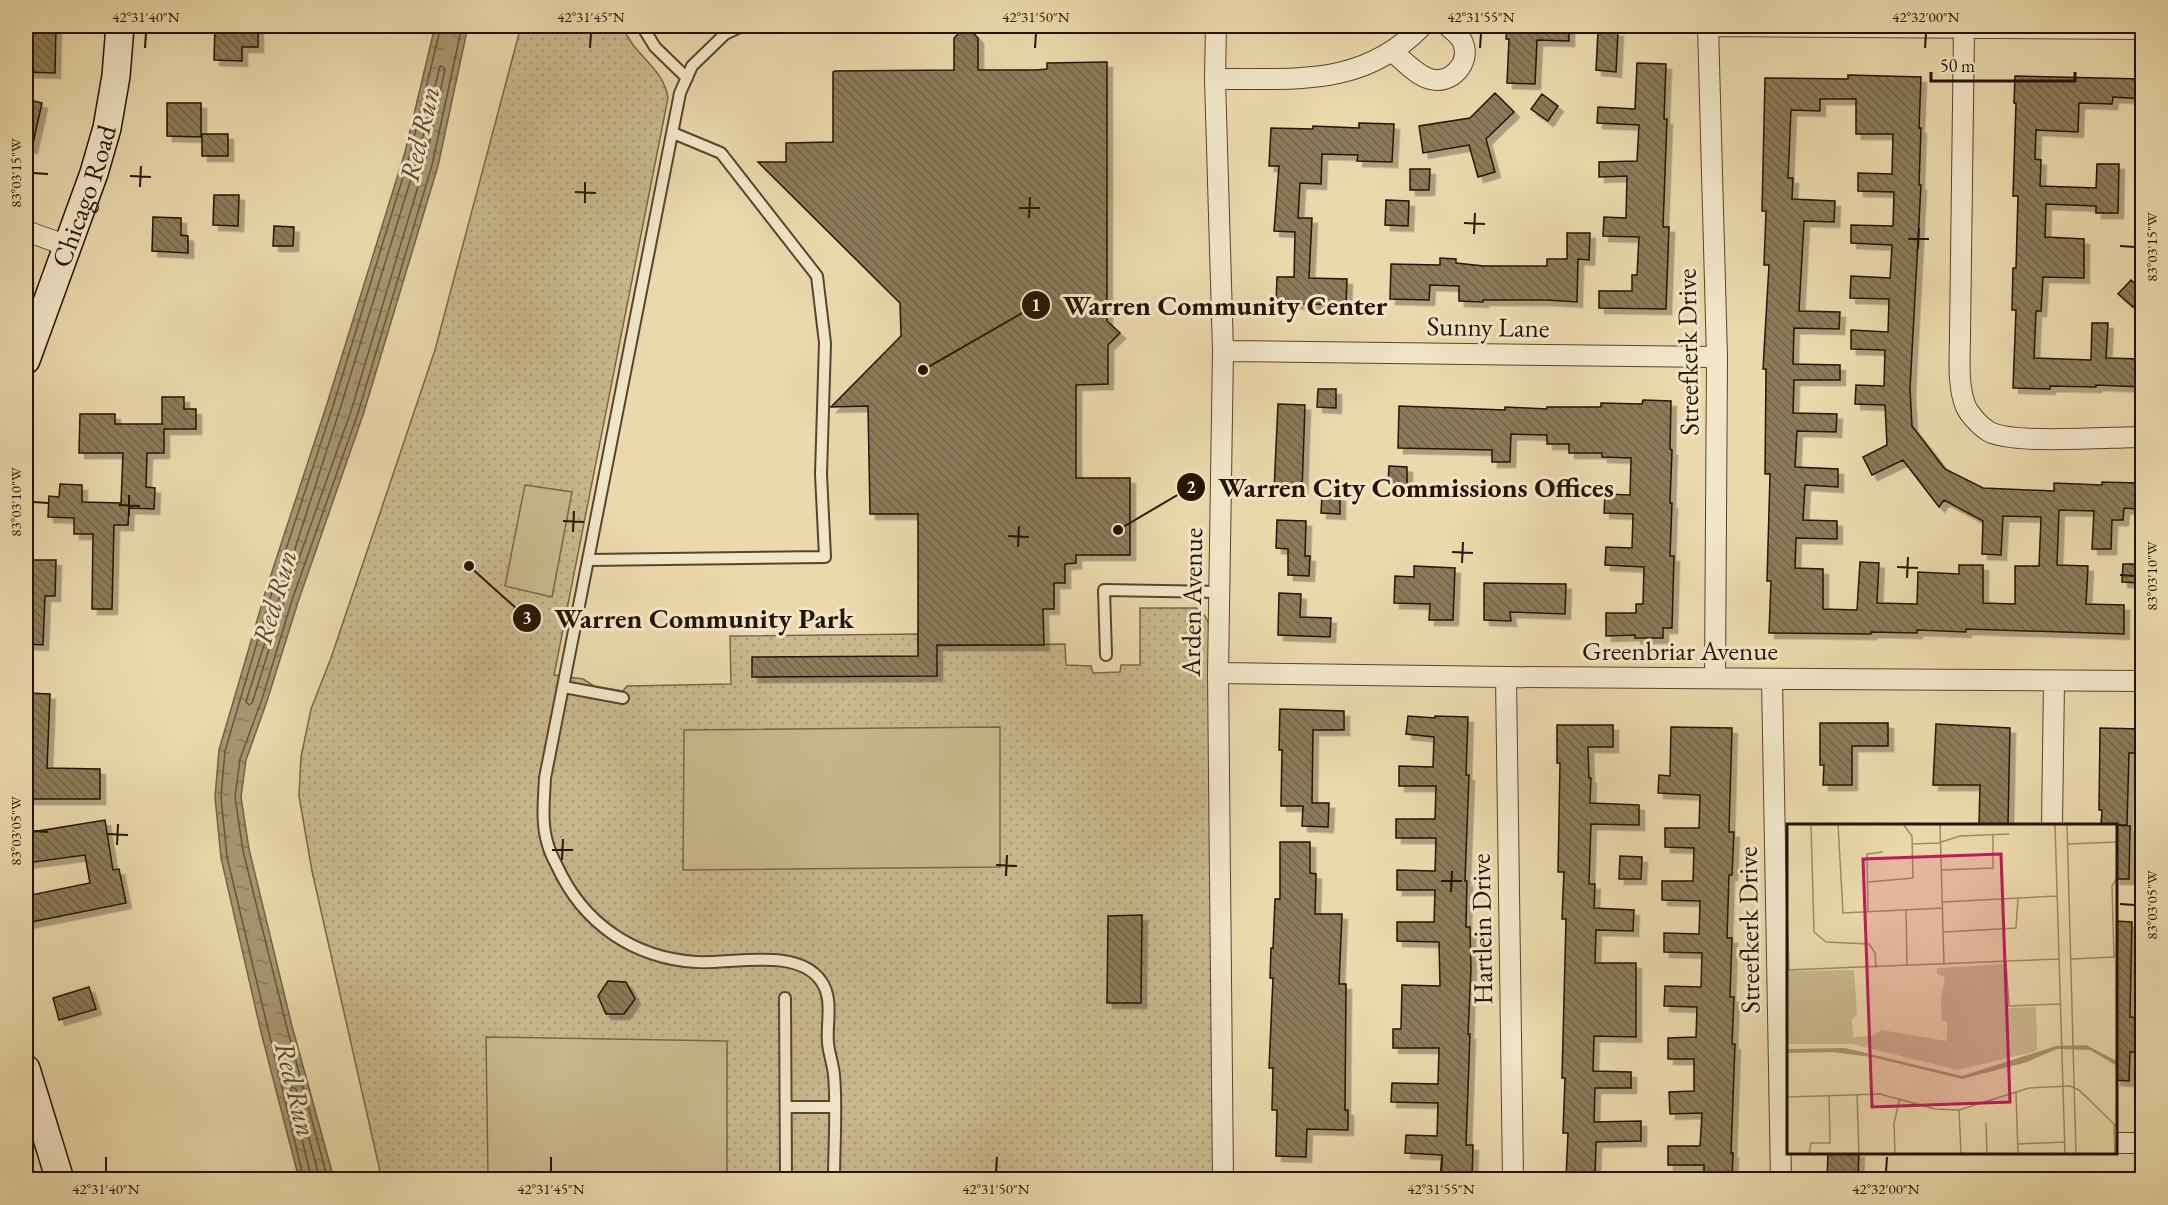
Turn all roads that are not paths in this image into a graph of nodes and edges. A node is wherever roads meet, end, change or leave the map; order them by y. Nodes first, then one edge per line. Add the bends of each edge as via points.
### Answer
1 (120, 26) edge
2 (642, 26) edge
3 (742, 26) edge
4 (1216, 26) edge
5 (1422, 26) edge
6 (1448, 26) edge
7 (1708, 26) edge
8 (1964, 29) junction
9 (2142, 29) edge
10 (1393, 52) junction
11 (687, 78) junction
12 (1215, 79) junction
13 (673, 133) junction
14 (26, 231) edge
15 (68, 246) junction
16 (1223, 351) junction
17 (1717, 357) junction
18 (26, 360) edge
19 (2142, 436) edge
20 (589, 560) junction
21 (1219, 592) junction
22 (1106, 655) dead end
23 (1218, 673) junction
24 (1506, 677) junction
25 (1715, 678) junction
26 (1772, 679) junction
27 (2054, 681) junction
28 (2142, 681) edge
29 (564, 687) junction
30 (623, 698) dead end
31 (2052, 824) edge
32 (785, 998) dead end
33 (26, 1068) edge
34 (786, 1107) junction
35 (834, 1107) junction
36 (2117, 1143) edge
37 (2142, 1143) edge
38 (60, 1179) edge
39 (786, 1179) edge
40 (834, 1179) edge
41 (1223, 1179) edge
42 (1513, 1179) edge
43 (1781, 1179) edge

1 - 15 street, Chicago Road via 107,128
2 - 11 lane via 655,47
3 - 11 lane via 710,46
4 - 12 street, Arden Avenue
5 - 10 street
6 - 10 street via 1462,40 1465,50 1464,62 1445,80 1430,79
7 - 8 street
7 - 17 street, Streefkerk Drive
8 - 9 street
8 - 19 street via 1960,373 1966,406 1988,431 2006,436
10 - 12 street via 1348,72 1318,77
11 - 13 lane via 680,93
12 - 16 street, Arden Avenue
13 - 20 lane
13 - 20 lane via 721,153 817,276 825,343 821,474 825,557
14 - 15 street
15 - 18 street, Chicago Road
16 - 17 street, Sunny Lane
16 - 21 street, Arden Avenue
17 - 25 street, Streefkerk Drive
20 - 29 lane
21 - 22 lane via 1104,590
21 - 23 street, Arden Avenue
23 - 24 street, Greenbriar Avenue
23 - 41 street, Arden Avenue
24 - 25 street, Greenbriar Avenue
24 - 42 street, Hartlein Drive
25 - 26 street, Greenbriar Avenue
26 - 27 street, Greenbriar Avenue
26 - 43 street, Streefkerk Drive
27 - 28 street, Greenbriar Avenue
27 - 31 street
29 - 30 lane
29 - 35 lane via 545,778 543,812 548,845 563,879 595,921 622,940 657,955 696,962 799,963 814,972 823,983 828,1001
32 - 34 lane
33 - 38 street
34 - 35 lane
34 - 39 lane
35 - 40 lane
36 - 37 street

